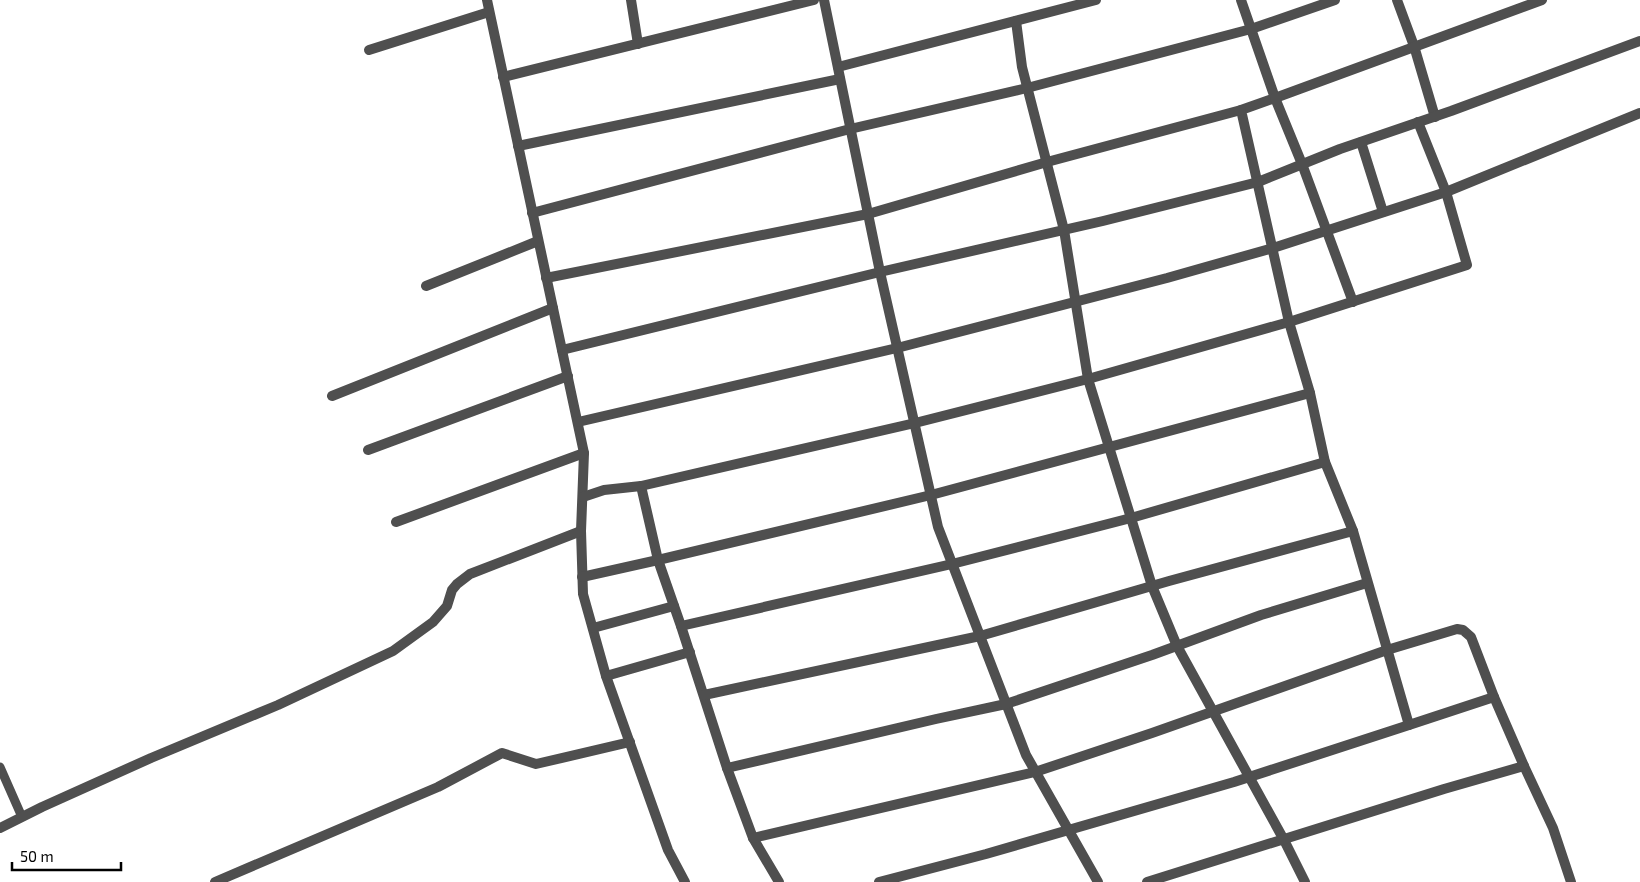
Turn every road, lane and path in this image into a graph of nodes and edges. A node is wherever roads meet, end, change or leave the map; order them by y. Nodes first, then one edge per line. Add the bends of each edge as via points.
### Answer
1 (487, 0) edge
2 (631, 0) edge
3 (814, 0) edge
4 (824, 0) edge
5 (1096, 0) edge
6 (1241, 0) edge
7 (1335, 0) edge
8 (1397, 0) edge
9 (1542, 0) edge
10 (489, 12) junction
11 (1016, 21) junction
12 (1251, 29) junction
13 (1640, 41) edge
14 (638, 44) junction
15 (1414, 46) junction
16 (369, 50) dead end
17 (838, 67) junction
18 (503, 77) junction
19 (840, 79) junction
20 (1027, 88) junction
21 (1275, 98) junction
22 (1241, 110) junction
23 (1640, 114) edge
24 (1434, 117) junction
25 (1418, 122) junction
26 (850, 129) junction
27 (1361, 142) junction
28 (518, 146) junction
29 (1047, 162) junction
30 (1302, 164) junction
31 (1258, 182) junction
32 (1446, 192) junction
33 (1383, 212) junction
34 (532, 213) junction
35 (868, 214) junction
36 (1064, 230) junction
37 (1327, 230) junction
38 (538, 241) junction
39 (1273, 248) junction
40 (880, 272) junction
41 (546, 278) junction
42 (426, 286) dead end
43 (1074, 302) junction
44 (1353, 302) junction
45 (553, 308) junction
46 (1289, 322) junction
47 (897, 348) junction
48 (562, 350) junction
49 (568, 376) junction
50 (1088, 379) junction
51 (1310, 393) junction
52 (332, 396) dead end
53 (578, 422) junction
54 (915, 423) junction
55 (1109, 447) junction
56 (368, 450) dead end
57 (584, 453) junction
58 (1325, 462) junction
59 (641, 486) junction
60 (931, 495) junction
61 (583, 496) junction
62 (1131, 518) junction
63 (396, 522) dead end
64 (581, 531) junction
65 (1352, 531) junction
66 (658, 560) junction
67 (952, 564) junction
68 (582, 576) junction
69 (1367, 583) junction
70 (1152, 586) junction
71 (674, 606) junction
72 (681, 626) junction
73 (593, 628) junction
74 (980, 636) junction
75 (1177, 646) junction
76 (1387, 650) junction
77 (690, 652) junction
78 (606, 676) junction
79 (704, 695) junction
80 (1494, 696) junction
81 (1006, 704) junction
82 (1212, 711) junction
83 (1409, 725) junction
84 (630, 742) junction
85 (1524, 766) junction
86 (0, 767) edge
87 (727, 768) junction
88 (1035, 772) junction
89 (1248, 777) junction
90 (22, 817) junction
91 (0, 828) edge
92 (1068, 829) junction
93 (753, 838) junction
94 (1284, 840) junction
95 (215, 882) edge
96 (686, 882) edge
97 (779, 882) edge
98 (879, 882) edge
99 (1098, 882) edge
100 (1147, 882) edge
101 (1305, 882) edge
102 (1571, 882) edge

1 - 10 street
2 - 14 street
3 - 14 street
4 - 17 street
5 - 11 street
6 - 12 street
7 - 12 street
8 - 15 street
9 - 15 street
10 - 16 street
10 - 18 street
11 - 17 street
11 - 20 street
12 - 20 street
12 - 21 street
13 - 24 street
14 - 18 street
15 - 21 street
15 - 24 street
17 - 19 street
18 - 28 street
19 - 26 street
19 - 28 street
20 - 26 street
20 - 29 street
21 - 22 street
21 - 30 street
22 - 29 street
22 - 31 street
23 - 32 street
24 - 25 street
25 - 27 street
25 - 32 street
26 - 34 street
26 - 35 street
27 - 30 street
27 - 33 street
28 - 34 street
29 - 35 street
29 - 36 street
30 - 31 street
30 - 37 street
31 - 36 street
31 - 39 street
32 - 33 street
32 - 44 street via 1467,265
33 - 37 street
34 - 38 street
35 - 40 street
35 - 41 street
36 - 40 street
36 - 43 street
37 - 39 street
37 - 44 street
38 - 41 street
38 - 42 street
39 - 43 street
39 - 46 street
40 - 47 street
40 - 48 street
41 - 45 street
43 - 47 street
43 - 50 street
44 - 46 street
45 - 48 street
45 - 52 street
46 - 50 street
46 - 51 street
47 - 53 street
47 - 54 street
48 - 49 street
49 - 53 street
49 - 56 street
50 - 54 street
50 - 55 street
51 - 55 street
51 - 58 street
53 - 57 street
54 - 59 street
54 - 60 street
55 - 60 street
55 - 62 street
57 - 61 street
57 - 63 street
58 - 62 street
58 - 65 street
59 - 61 street
59 - 66 street
60 - 66 street
60 - 67 street via 938,527
61 - 64 street
62 - 67 street
62 - 70 street
64 - 68 street
64 - 90 street via 470,574 452,590 447,606 433,622 394,651
65 - 69 street
65 - 70 street
66 - 68 street
66 - 71 street
67 - 72 street
67 - 74 street
68 - 73 street via 583,594
69 - 75 street via 1261,615
69 - 76 street
70 - 74 street
70 - 75 street
71 - 72 street
71 - 73 street
72 - 77 street
73 - 78 street
74 - 79 street
74 - 81 street
75 - 81 street
75 - 82 street
76 - 80 street via 1463,630 1473,643
76 - 82 street
76 - 83 street
77 - 78 street
77 - 79 street
78 - 84 street
79 - 87 street
80 - 83 street
80 - 85 street
81 - 87 street
81 - 88 street
82 - 88 street
82 - 89 street
83 - 89 street
84 - 95 street via 536,764 502,753 438,787
84 - 96 street via 668,850
85 - 94 street
85 - 102 street via 1553,828
86 - 90 lane
87 - 93 street
88 - 92 street
88 - 93 street
89 - 92 street
89 - 94 street
90 - 91 street
92 - 98 street
92 - 99 street
93 - 97 street
94 - 100 street
94 - 101 street

